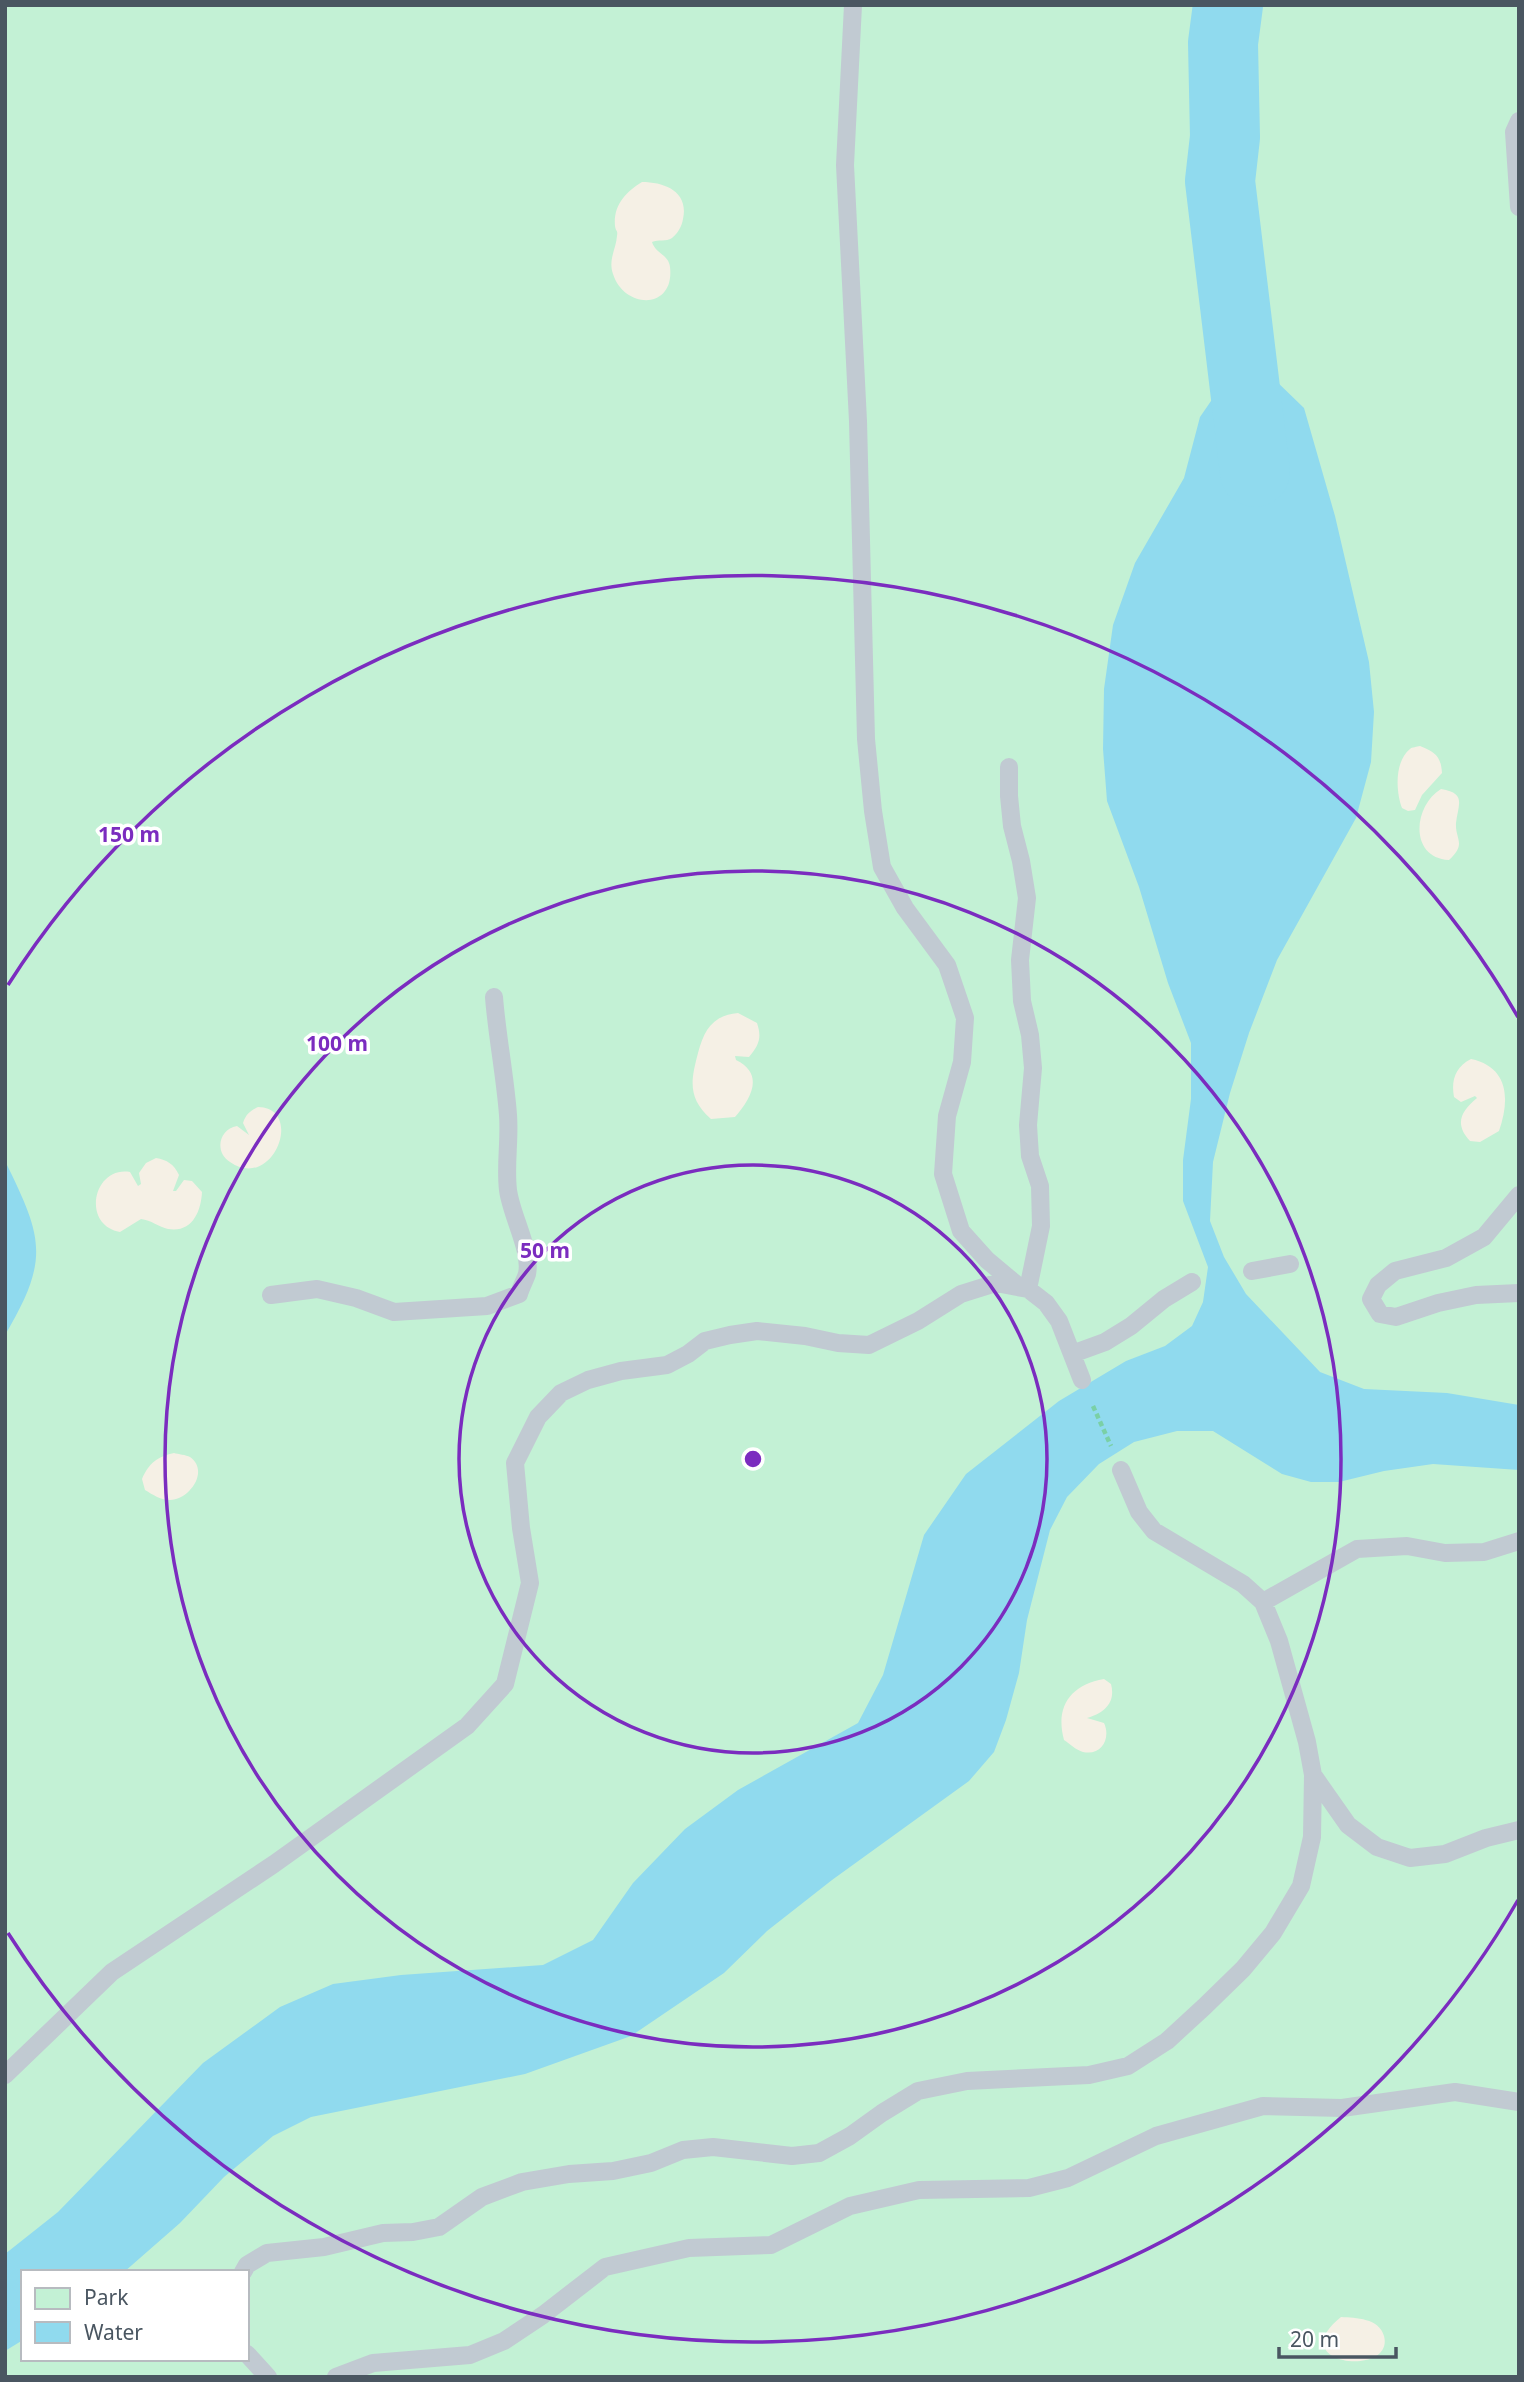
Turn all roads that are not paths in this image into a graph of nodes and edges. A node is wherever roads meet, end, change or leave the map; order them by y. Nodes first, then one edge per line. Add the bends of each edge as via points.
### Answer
1 (853, 5) edge
2 (1519, 121) edge
3 (1519, 207) edge
4 (1009, 767) dead end
5 (494, 997) dead end
6 (1519, 1195) edge
7 (1290, 1264) dead end
8 (1252, 1271) dead end
9 (1192, 1282) dead end
10 (1023, 1288) junction
11 (1519, 1293) edge
12 (271, 1295) dead end
13 (1072, 1354) junction
14 (1082, 1380) road end
15 (1121, 1470) road end
16 (1519, 1541) edge
17 (1263, 1602) junction
18 (1313, 1775) junction
19 (1519, 1830) edge
20 (5, 2075) edge
21 (1519, 2102) edge
22 (244, 2270) edge
23 (248, 2355) edge
24 (268, 2377) edge
25 (336, 2377) edge

1 - 10 lane via 845,165 866,739 873,811 882,867 905,908 947,964 965,1018 962,1062 947,1116 946,1185 961,1231 987,1260
2 - 3 lane via 1514,132
4 - 10 lane via 1012,826 1027,898 1020,960 1033,1068 1030,1156 1040,1186 1041,1226
5 - 12 lane via 508,1117 508,1191 526,1248 527,1272 519,1294 487,1306 394,1312 317,1289
6 - 11 lane via 1484,1237 1446,1258 1395,1271 1378,1284 1371,1299 1380,1314 1396,1317 1476,1295
7 - 8 lane
9 - 13 lane via 1105,1342
10 - 13 lane via 1046,1303
10 - 20 lane via 996,1283 961,1294 869,1345 757,1331 730,1335 705,1341 667,1365 621,1371 561,1393 538,1417 515,1463 530,1583 505,1684 467,1726 274,1864 112,1972
13 - 14 lane
15 - 17 lane via 1139,1512 1154,1531 1243,1584
16 - 17 lane via 1485,1552 1407,1546 1357,1549
17 - 18 lane via 1279,1641
18 - 19 lane via 1348,1825 1377,1847 1410,1858 1446,1854
18 - 22 lane via 1312,1837 1301,1886 1273,1933 1243,1969 1167,2041 1128,2066 1089,2075 967,2081 918,2091 819,2153 792,2157 713,2147 683,2150 613,2171 522,2182 482,2197 439,2227 267,2253
21 - 25 lane via 1455,2092 1342,2108 1263,2106 1156,2136 1068,2178 1029,2188 919,2190 850,2206 771,2245 689,2248 605,2267 504,2341 470,2355 373,2363
23 - 24 lane

